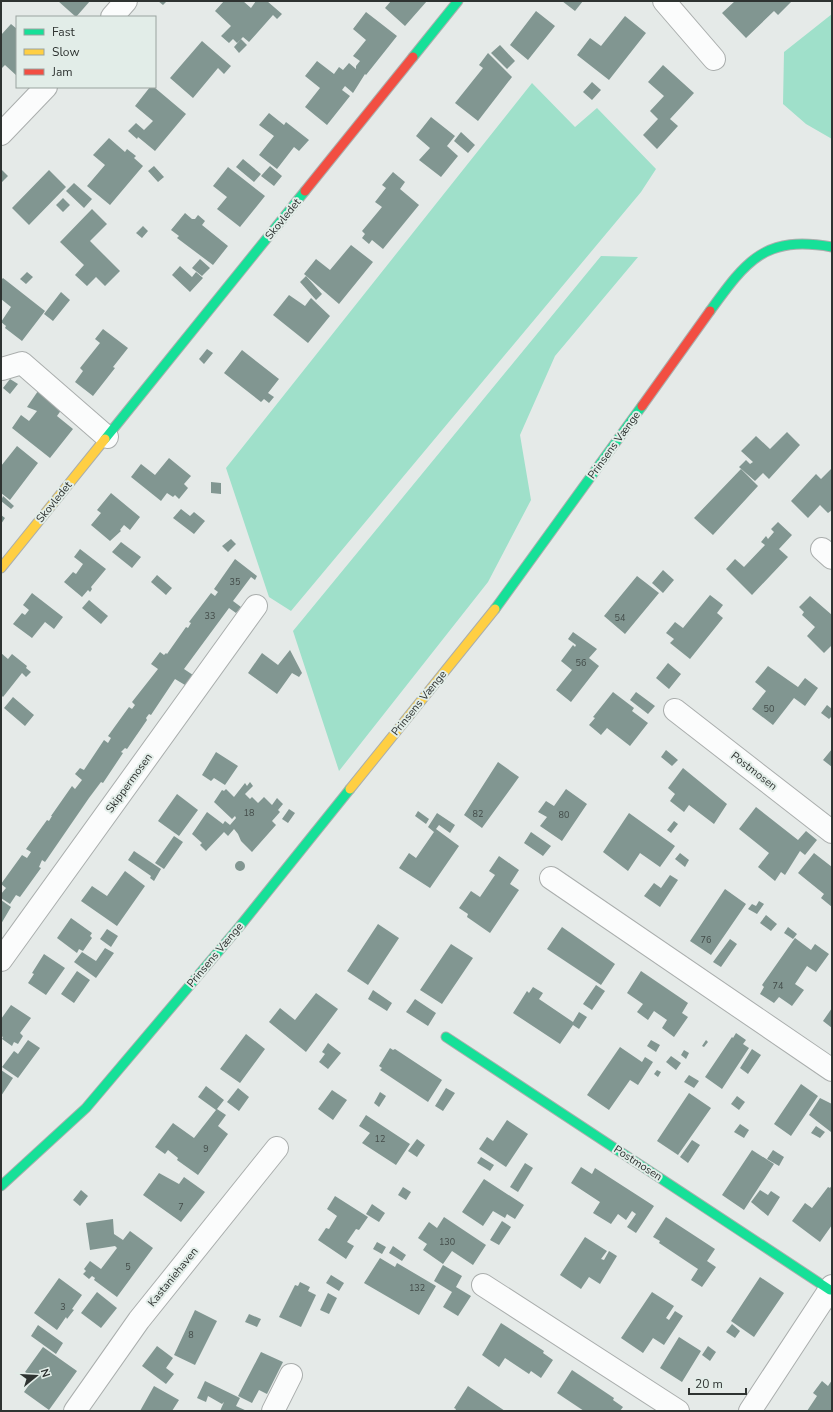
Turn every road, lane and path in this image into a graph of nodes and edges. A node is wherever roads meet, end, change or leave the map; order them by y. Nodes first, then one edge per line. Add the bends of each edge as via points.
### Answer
1 (126, 1) edge
2 (458, 1) edge
3 (664, 1) edge
4 (113, 16) edge
5 (714, 59) dead end
6 (45, 88) edge
7 (1, 134) edge
8 (832, 247) edge
9 (2, 369) dead end
10 (107, 436) junction
11 (1, 568) edge
12 (256, 606) dead end
13 (675, 710) dead end
14 (832, 832) edge
15 (551, 878) dead end
16 (1, 960) edge
17 (446, 1037) dead end
18 (832, 1070) edge
19 (277, 1148) dead end
20 (1, 1186) edge
21 (483, 1285) dead end
22 (831, 1288) edge
23 (291, 1375) dead end
24 (75, 1411) edge
25 (273, 1411) edge
26 (678, 1411) edge
27 (750, 1411) edge

1 - 4 street
2 - 10 street, Skovledet
3 - 5 street
6 - 7 street
8 - 20 street, Prinsens Vænge via 810,242 779,244 756,257 735,276 504,598 240,926 86,1108
9 - 10 street via 22,363
10 - 11 street, Skovledet
12 - 16 street, Skippermosen
13 - 14 street, Postmosen
15 - 18 street
17 - 22 street, Postmosen
19 - 24 street, Kastaniehaven via 139,1320
21 - 26 street
22 - 27 street, Postmosen
23 - 25 street

